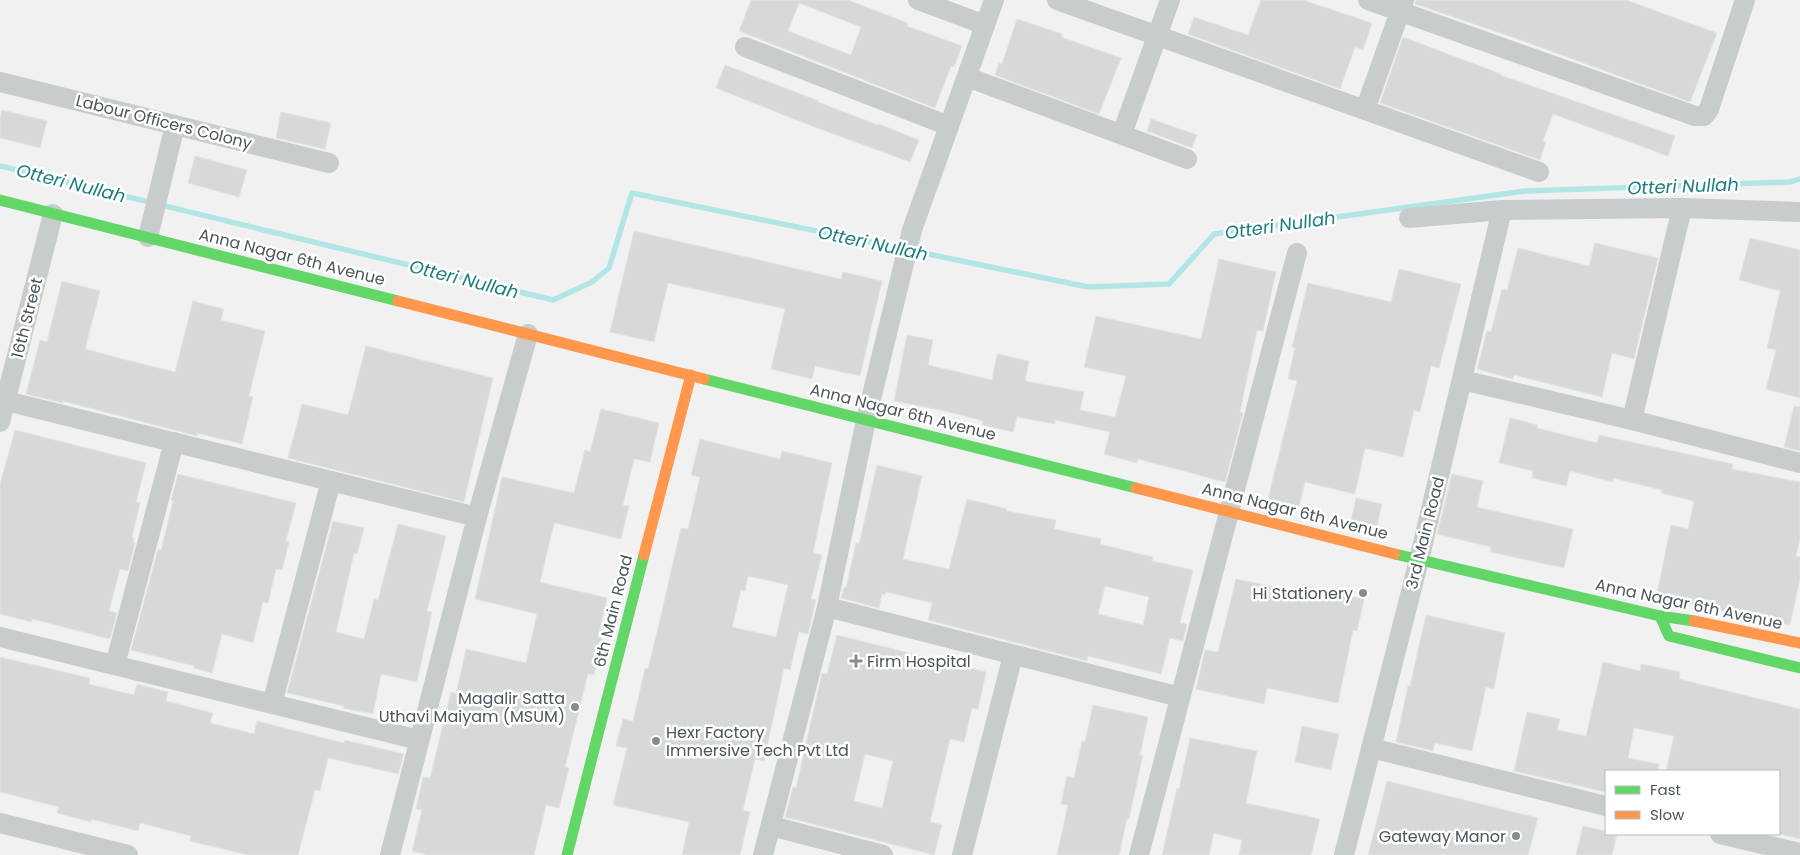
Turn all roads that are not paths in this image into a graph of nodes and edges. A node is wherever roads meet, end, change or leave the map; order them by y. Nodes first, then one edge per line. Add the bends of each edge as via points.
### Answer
1 (918, 0) edge
2 (994, 0) edge
3 (1057, 0) edge
4 (1170, 0) edge
5 (1368, 0) edge
6 (1745, 0) edge
7 (1402, 6) edge
8 (985, 25) junction
9 (1157, 36) junction
10 (745, 47) dead end
11 (967, 77) junction
12 (0, 82) edge
13 (1365, 110) junction
14 (175, 125) junction
15 (949, 126) junction
16 (1122, 134) junction
17 (1188, 159) dead end
18 (328, 163) dead end
19 (1539, 172) dead end
20 (0, 200) edge
21 (1682, 208) junction
22 (1502, 210) junction
23 (1800, 212) edge
24 (53, 214) junction
25 (1409, 218) dead end
26 (148, 237) junction
27 (1297, 253) dead end
28 (528, 334) junction
29 (690, 375) junction
30 (1462, 380) junction
31 (6, 401) junction
32 (866, 420) junction
33 (1632, 420) junction
34 (0, 422) edge
35 (174, 442) junction
36 (1800, 463) edge
37 (331, 481) junction
38 (1229, 511) junction
39 (477, 517) junction
40 (1419, 560) junction
41 (827, 607) junction
42 (1660, 616) junction
43 (0, 637) edge
44 (1800, 644) edge
45 (1013, 655) junction
46 (115, 665) junction
47 (1800, 668) edge
48 (1180, 697) junction
49 (272, 704) junction
50 (419, 740) junction
51 (1370, 748) junction
52 (1605, 806) edge
53 (0, 823) edge
54 (771, 826) junction
55 (1724, 835) edge
56 (1800, 853) edge
57 (128, 855) edge
58 (390, 855) edge
59 (567, 855) edge
60 (763, 855) edge
61 (883, 855) edge
62 (962, 855) edge
63 (1139, 855) edge
64 (1344, 855) edge

1 - 8 street
2 - 8 street
3 - 9 street
4 - 9 street
5 - 7 street
6 - 7 street via 1704,116 1695,116
7 - 13 street
8 - 11 street
9 - 13 street
9 - 16 street
10 - 15 street
11 - 15 street
11 - 16 street
12 - 14 street, Labour Officers Colony
13 - 19 street
14 - 18 street, Labour Officers Colony
14 - 26 street
15 - 32 street via 912,230
16 - 17 street
20 - 24 street, Anna Nagar 6th Avenue
21 - 22 street
21 - 23 street
21 - 33 street
22 - 25 street
22 - 30 street, 3rd Main Road
24 - 26 street, Anna Nagar 6th Avenue
24 - 31 street, 16th Street
26 - 28 street, Anna Nagar 6th Avenue
27 - 38 street
28 - 29 street, Anna Nagar 6th Avenue
28 - 39 street
29 - 32 street, Anna Nagar 6th Avenue
29 - 59 street, 6th Main Road
30 - 33 street
30 - 40 street, 3rd Main Road
31 - 34 street, 16th Street
31 - 35 street
32 - 38 street, Anna Nagar 6th Avenue
32 - 41 street
33 - 36 street
35 - 37 street
35 - 46 street
37 - 39 street
37 - 49 street
38 - 40 street, Anna Nagar 6th Avenue
38 - 48 street
39 - 50 street
40 - 42 street, Anna Nagar 6th Avenue
40 - 51 street, 3rd Main Road
41 - 45 street
41 - 54 street
42 - 44 street, Anna Nagar 6th Avenue
42 - 47 street via 1669,636
43 - 46 street
45 - 48 street
45 - 62 street
46 - 49 street
48 - 63 street
49 - 50 street
50 - 58 street
51 - 52 street
51 - 64 street, 3rd Main Road
53 - 57 street
54 - 60 street
54 - 61 street
55 - 56 street

